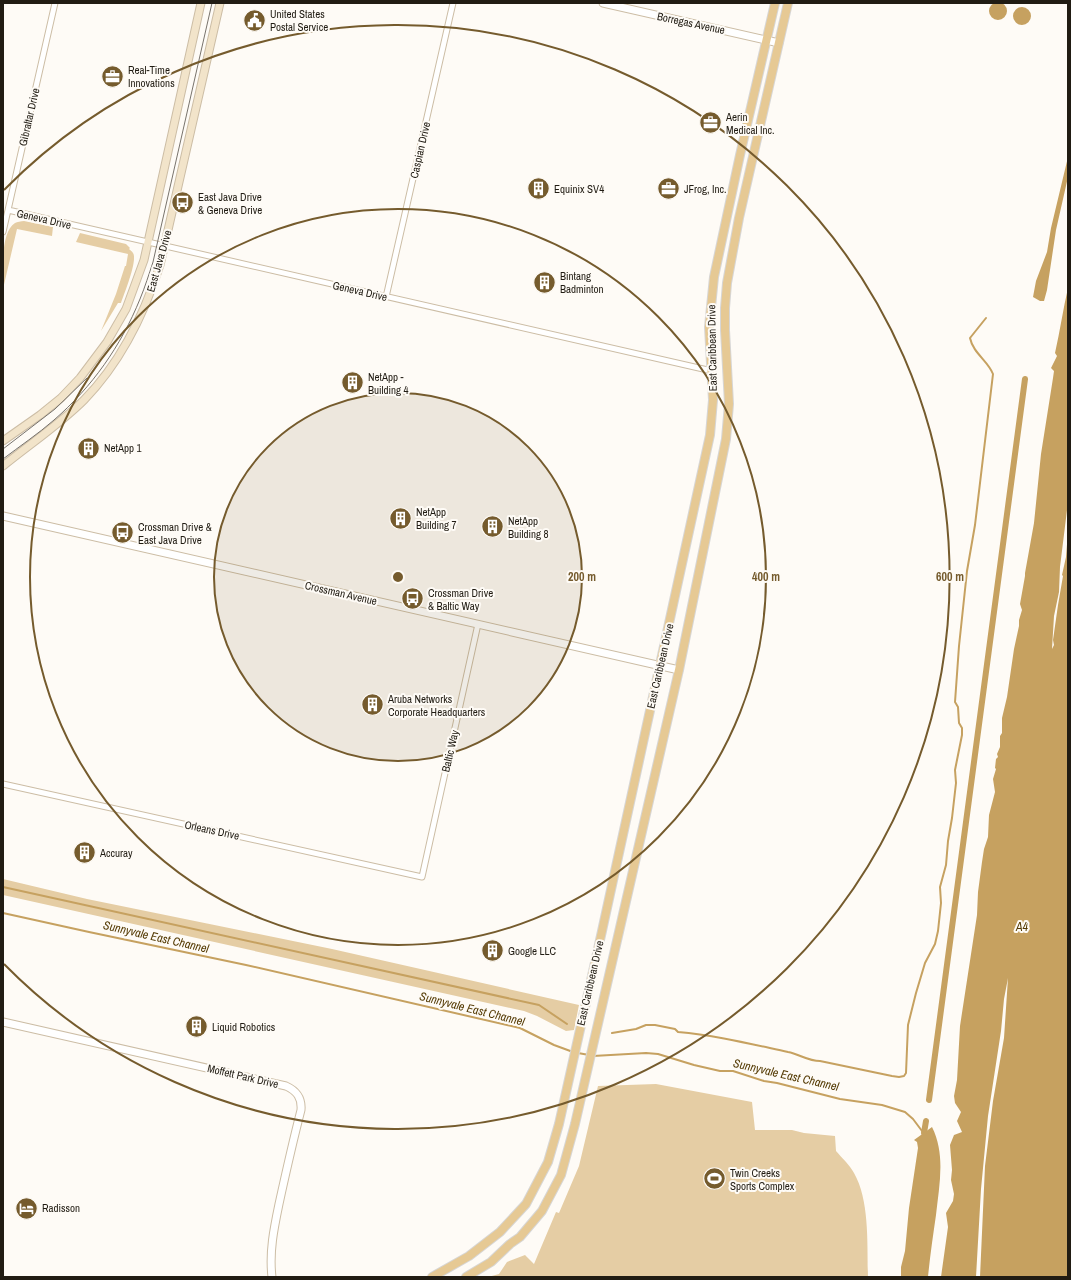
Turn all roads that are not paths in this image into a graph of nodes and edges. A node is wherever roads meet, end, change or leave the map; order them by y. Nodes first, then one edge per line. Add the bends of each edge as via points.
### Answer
1 (55, 3) edge
2 (201, 3) edge
3 (220, 3) edge
4 (453, 3) edge
5 (603, 3) edge
6 (775, 3) edge
7 (788, 3) edge
8 (767, 40) junction
9 (779, 43) junction
10 (8, 210) junction
11 (3, 232) edge
12 (147, 242) junction
13 (164, 246) junction
14 (386, 297) junction
15 (712, 371) junction
16 (3, 441) edge
17 (3, 466) edge
18 (3, 516) edge
19 (478, 624) junction
20 (659, 666) junction
21 (679, 670) junction
22 (3, 784) edge
23 (422, 877) joint
24 (3, 1022) edge
25 (272, 1277) edge
26 (432, 1277) edge
27 (466, 1277) edge

1 - 10 street, Gibraltar Drive
2 - 12 main road, East Java Drive
3 - 13 main road, East Java Drive
4 - 14 street, Caspian Drive
5 - 8 street, Borregas Avenue
6 - 8 main road, East Caribbean Drive
7 - 9 main road, East Caribbean Drive
8 - 9 street, Borregas Avenue
8 - 15 main road, East Caribbean Drive via 714,277 709,327
9 - 21 main road, East Caribbean Drive via 727,283 725,330 729,404 726,439
10 - 11 street, Gibraltar Drive
10 - 12 street, Geneva Drive
12 - 13 street, Geneva Drive
12 - 16 main road, East Java Drive via 141,268 126,309 98,356 61,398
13 - 14 street, Geneva Drive
13 - 17 main road, East Java Drive via 150,294 138,322 105,377 83,401
14 - 15 street, Geneva Drive
15 - 20 main road, East Caribbean Drive via 710,435
18 - 19 street, Crossman Avenue
19 - 20 street, Crossman Avenue
19 - 23 street, Baltic Way
20 - 21 street, Crossman Avenue
20 - 26 main road, East Caribbean Drive via 559,1124 548,1162 526,1204 500,1232 469,1256
21 - 27 main road, East Caribbean Drive via 590,1060 561,1175 542,1211 520,1237 491,1262
22 - 23 street, Orleans Drive
24 - 25 street, Moffett Park Drive via 286,1086 297,1092 302,1104 273,1235

